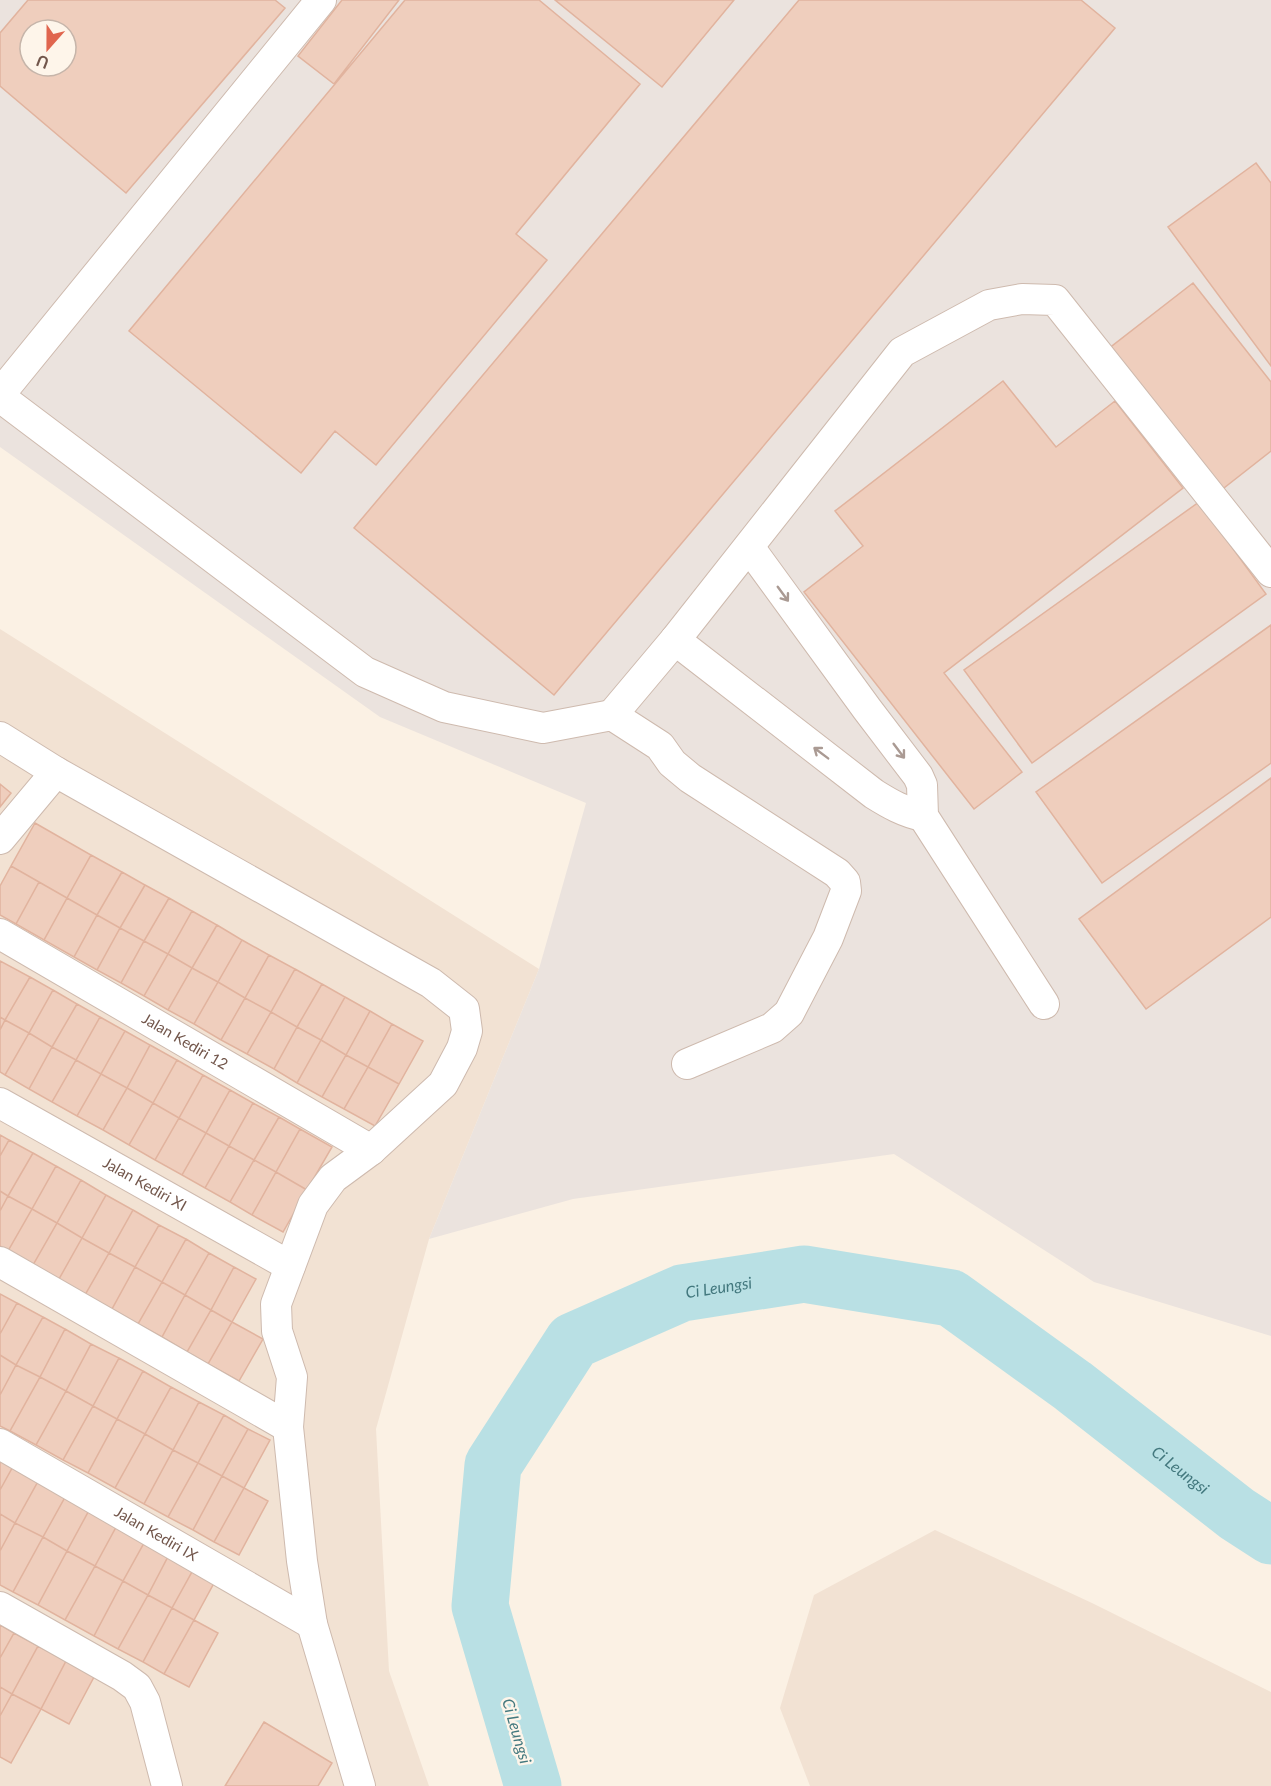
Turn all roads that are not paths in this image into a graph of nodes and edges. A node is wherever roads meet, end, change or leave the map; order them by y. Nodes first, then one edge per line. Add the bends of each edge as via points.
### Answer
1 (321, 0) edge
2 (0, 395) edge
3 (749, 547) junction
4 (1271, 572) edge
5 (675, 640) junction
6 (612, 715) junction
7 (0, 737) edge
8 (56, 772) junction
9 (923, 816) junction
10 (0, 839) edge
11 (0, 934) edge
12 (1044, 1004) dead end
13 (687, 1064) dead end
14 (0, 1103) edge
15 (371, 1150) junction
16 (0, 1262) edge
17 (290, 1266) junction
18 (288, 1427) junction
19 (0, 1444) edge
20 (0, 1607) edge
21 (312, 1624) junction
22 (166, 1786) edge
23 (360, 1786) edge

1 - 2 street
2 - 6 street via 365,672 444,707 543,728
3 - 4 street via 902,352 989,305 1022,299 1054,300
3 - 5 street
3 -> 9 street via 918,776
5 - 6 street
9 -> 5 street via 891,805 874,794
6 - 13 street via 660,746 690,778 837,873 845,882 846,891 828,938 789,1013 772,1028
7 - 8 street
8 - 10 street
8 - 15 street via 431,983 464,1009 467,1031 443,1084
9 - 12 street
11 - 15 street, Jalan Kediri 12
14 - 17 street, Jalan Kediri XI
15 - 17 street via 333,1178 313,1205
16 - 18 street
17 - 18 street via 276,1304 277,1331 292,1377
18 - 21 street
19 - 21 street, Jalan Kediri IX
20 - 22 street via 137,1687 145,1702
21 - 23 street

